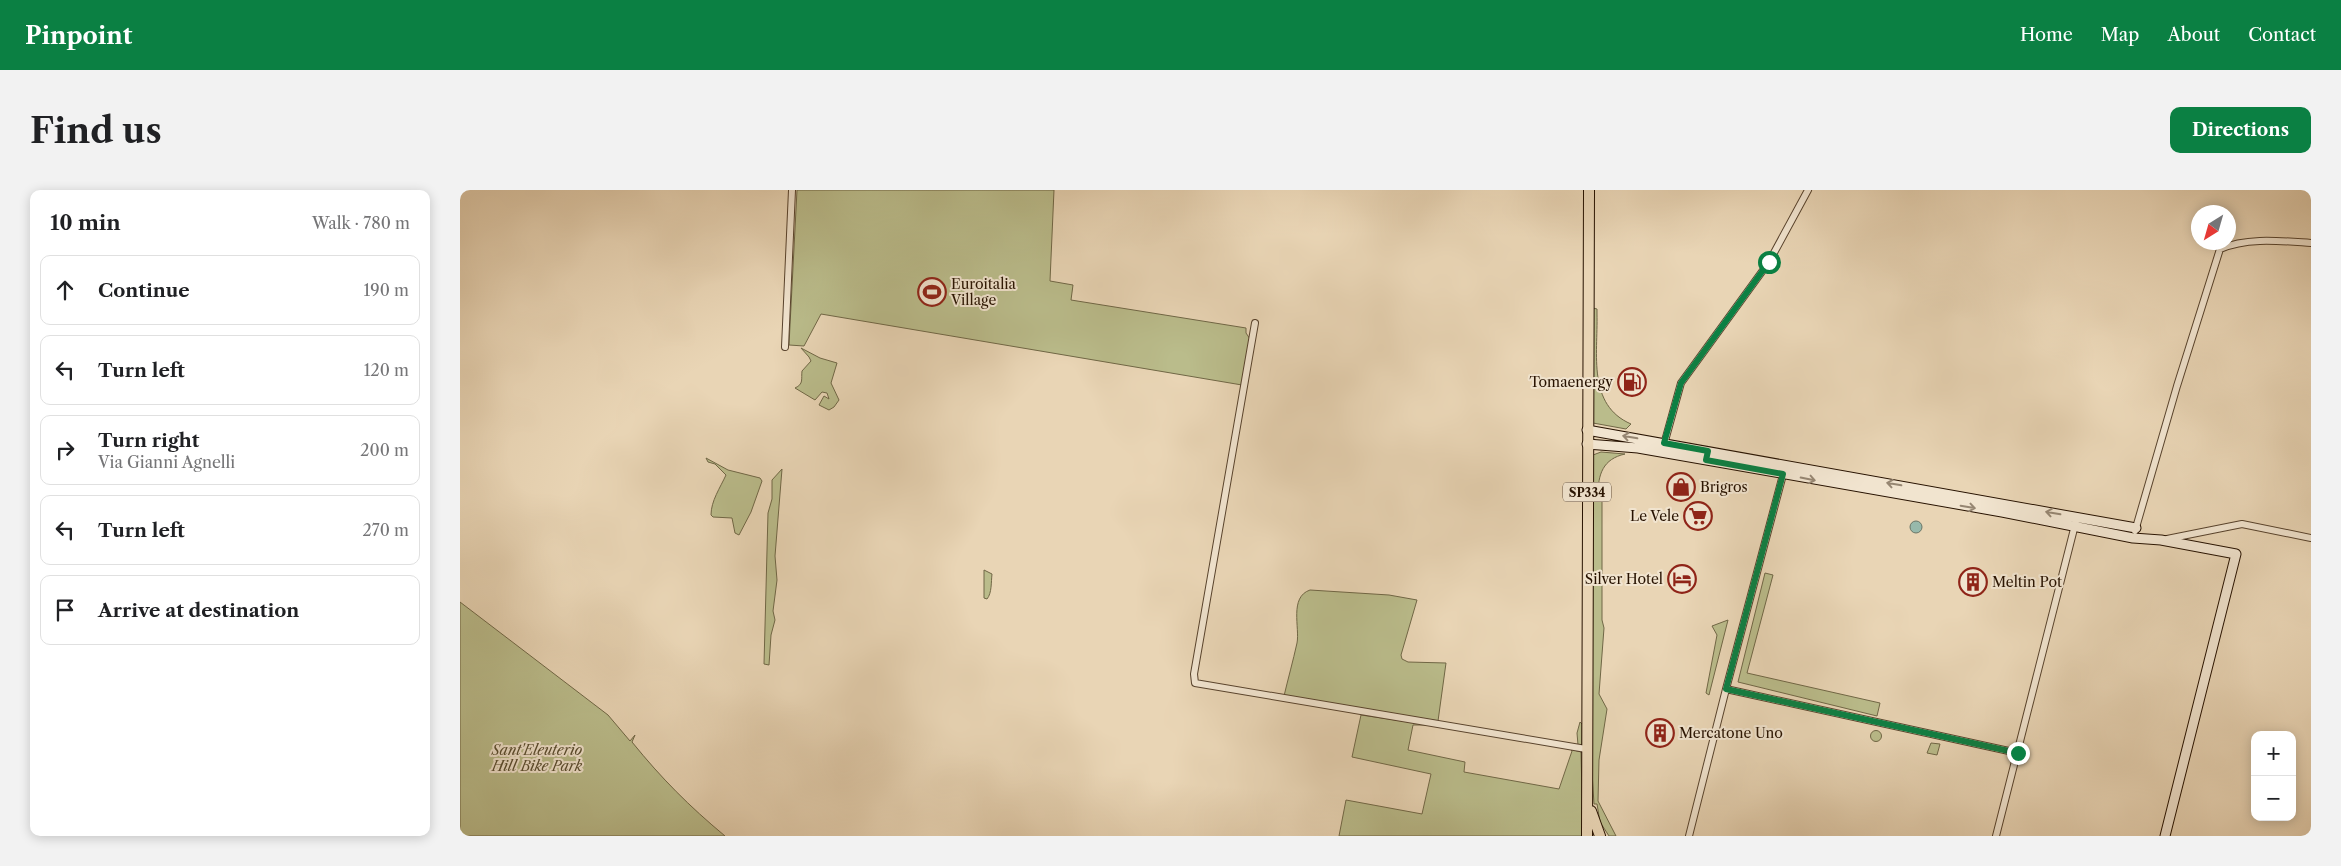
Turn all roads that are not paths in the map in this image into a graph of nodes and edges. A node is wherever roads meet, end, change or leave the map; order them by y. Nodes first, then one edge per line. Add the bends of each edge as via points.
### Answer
1 (792, 190) edge
2 (1589, 190) edge
3 (1808, 190) edge
4 (2311, 243) edge
5 (1255, 323) dead end
6 (784, 347) dead end
7 (1587, 430) junction
8 (1587, 444) junction
9 (1663, 448) junction
10 (1707, 456) junction
11 (1785, 465) junction
12 (1783, 474) junction
13 (2077, 517) junction
14 (2076, 527) junction
15 (2136, 528) junction
16 (2134, 538) junction
17 (2311, 538) edge
18 (2161, 540) junction
19 (1726, 689) junction
20 (1586, 749) junction
21 (2018, 753) junction
22 (1588, 794) junction
23 (1587, 836) edge
24 (1600, 836) edge
25 (1689, 836) edge
26 (1996, 836) edge
27 (2165, 836) edge

1 - 6 street
2 - 7 main road, SP334
3 - 9 street via 1769,262 1681,383
4 - 15 street via 2233,243 2220,249
5 - 20 street via 1195,683
7 - 8 main road, SP334
9 -> 7 street
8 - 9 street
8 - 20 main road, SP334
9 - 10 street
10 - 11 street
10 - 12 street
11 - 12 street
13 -> 11 street
12 -> 14 street
12 - 19 street
13 - 14 street
13 - 15 street
14 - 16 street
14 - 21 street
15 - 16 street
16 - 18 street
17 - 18 street via 2242,524
18 - 27 street via 2236,554
19 - 21 street
19 - 25 street
20 - 22 main road, SP334
21 - 26 street
22 - 23 main road, SP334
22 - 24 main road, SP334

